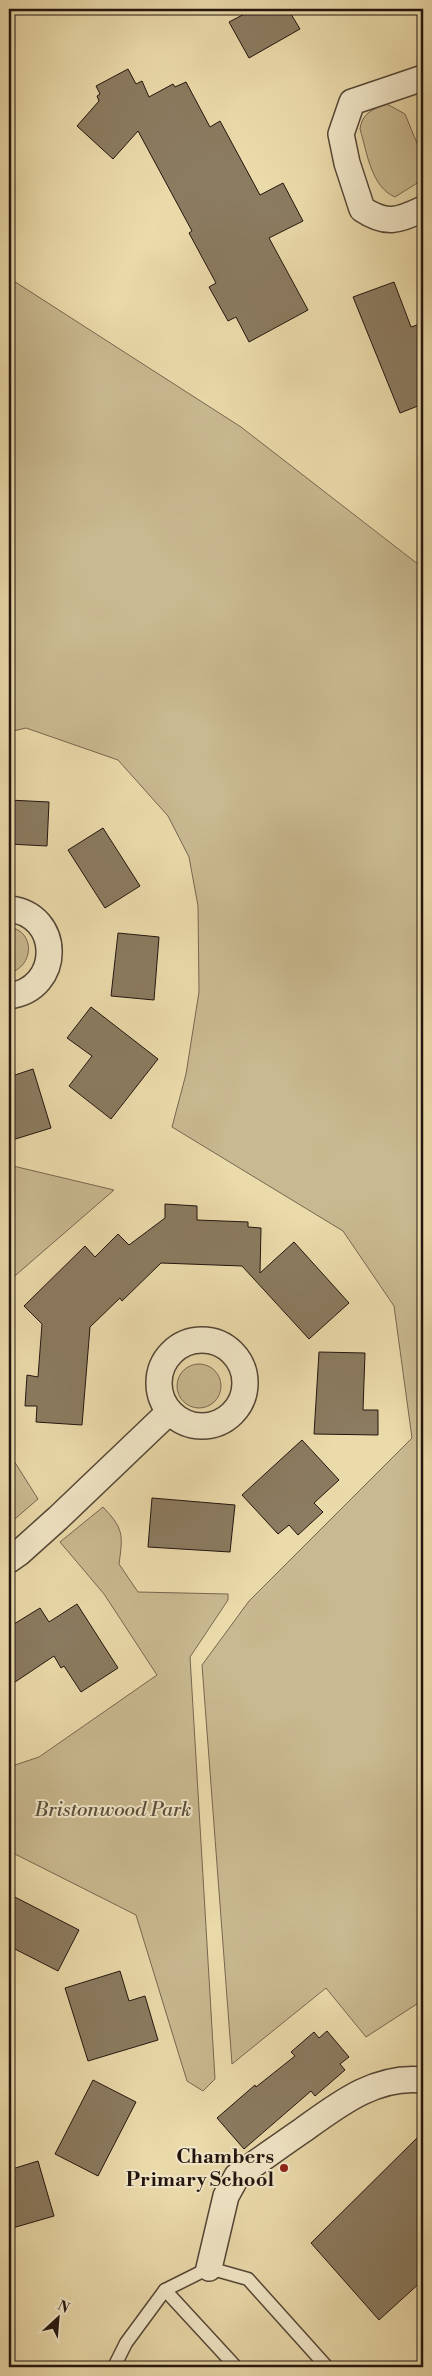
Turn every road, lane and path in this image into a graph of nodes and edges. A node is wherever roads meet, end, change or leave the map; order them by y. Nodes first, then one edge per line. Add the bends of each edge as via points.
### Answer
1 (421, 86) edge
2 (423, 209) edge
3 (9, 910) edge
4 (9, 996) edge
5 (169, 1412) dead end
6 (9, 1560) edge
7 (423, 2080) edge
8 (209, 2268) junction
9 (165, 2290) junction
10 (114, 2367) edge
11 (236, 2367) edge
12 (327, 2367) edge

1 - 2 street via 352,102 341,134 362,209 386,220 404,219
3 - 4 street via 26,913 38,922 46,935 49,962 35,985
5 - 6 street via 20,1554
7 - 8 street via 378,2085 350,2097 237,2176 226,2196
8 - 9 lane
8 - 12 lane via 248,2279
9 - 10 lane via 126,2343
9 - 11 lane

